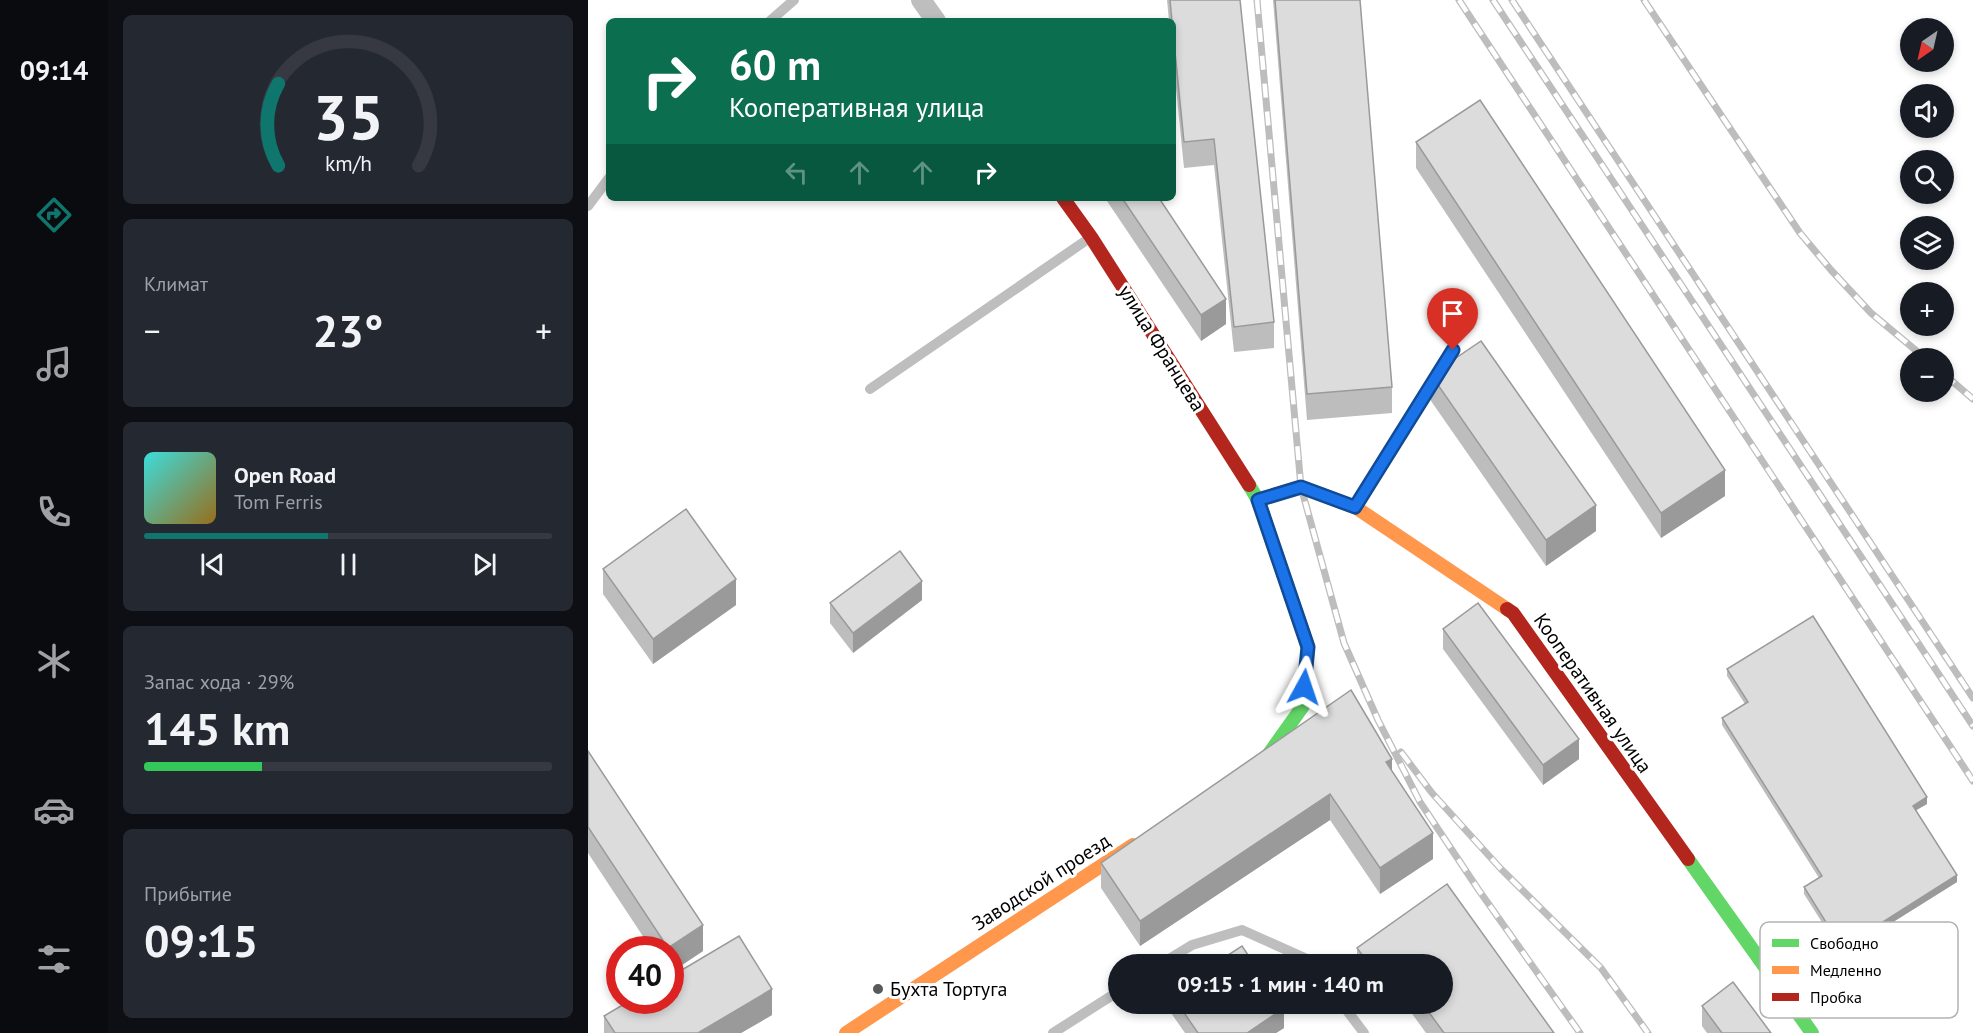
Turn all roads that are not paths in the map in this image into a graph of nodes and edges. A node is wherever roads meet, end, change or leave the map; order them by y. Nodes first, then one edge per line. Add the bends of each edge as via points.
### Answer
1 (794, 0) edge
2 (921, 0) edge
3 (773, 18) edge
4 (934, 18) edge
5 (606, 182) edge
6 (1065, 201) edge
7 (588, 206) edge
8 (1091, 237) junction
9 (1453, 350) dead end
10 (870, 389) dead end
11 (1258, 500) junction
12 (1355, 507) junction
13 (1236, 778) edge
14 (1146, 837) edge
15 (1177, 954) edge
16 (1296, 954) edge
17 (1760, 960) edge
18 (1108, 998) edge
19 (1350, 1014) edge
20 (1801, 1018) edge
21 (846, 1033) edge
22 (1053, 1033) edge
23 (1364, 1033) edge
24 (1812, 1033) edge

1 - 3 lane
2 - 4 street
5 - 7 lane
6 - 8 street, улица Францева
8 - 10 lane
8 - 11 street, улица Францева
9 - 12 lane
11 - 12 street, Кооперативная улица via 1301,487
11 - 13 street via 1308,647 1303,706 1266,759
12 - 17 street, Кооперативная улица via 1513,614
14 - 21 street, Заводской проезд
15 - 16 lane via 1192,945 1242,930
18 - 22 lane
19 - 23 lane
20 - 24 street, Кооперативная улица

